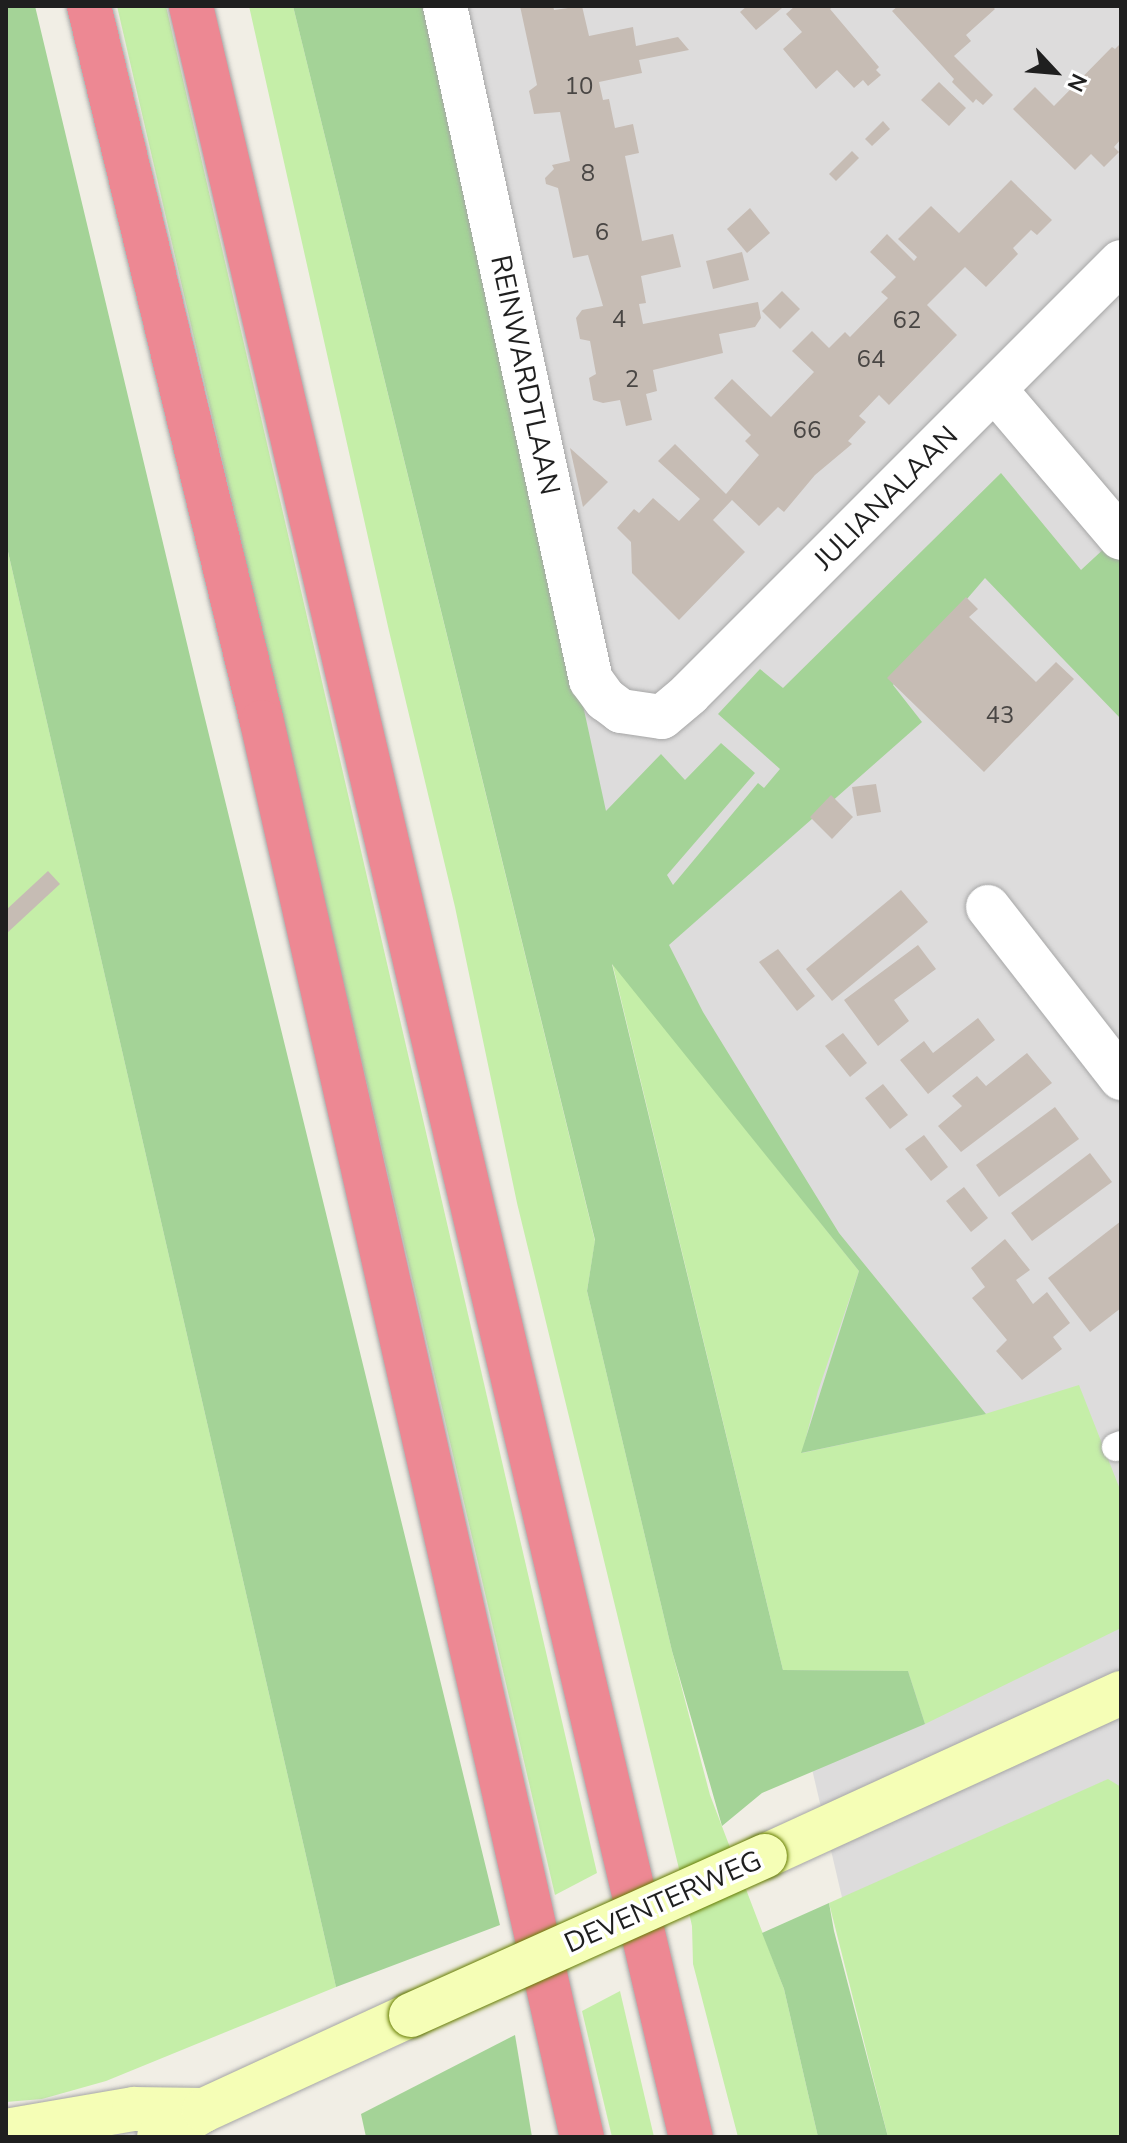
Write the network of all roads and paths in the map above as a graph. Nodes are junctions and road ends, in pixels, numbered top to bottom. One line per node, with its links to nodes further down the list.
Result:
1 (89, 6): 14 (highway)
2 (191, 6): 15 (highway)
3 (445, 6): 7 (street, REINWARDTLAAN)
4 (1121, 262): 5 (street, JULIANALAAN)
5 (995, 390): 6 (street); 7 (street, JULIANALAAN)
6 (1121, 538)
7 (642, 717)
8 (988, 907): 9 (street)
9 (1121, 1078)
10 (1121, 1693): 11 (main road, DEVENTERWEG, bridge)
11 (204, 2110): 12 (main road, DEVENTERWEG); 13 (main road, DEVENTERWEG)
12 (6, 2131)
13 (159, 2137)
14 (582, 2137)
15 (691, 2137)

